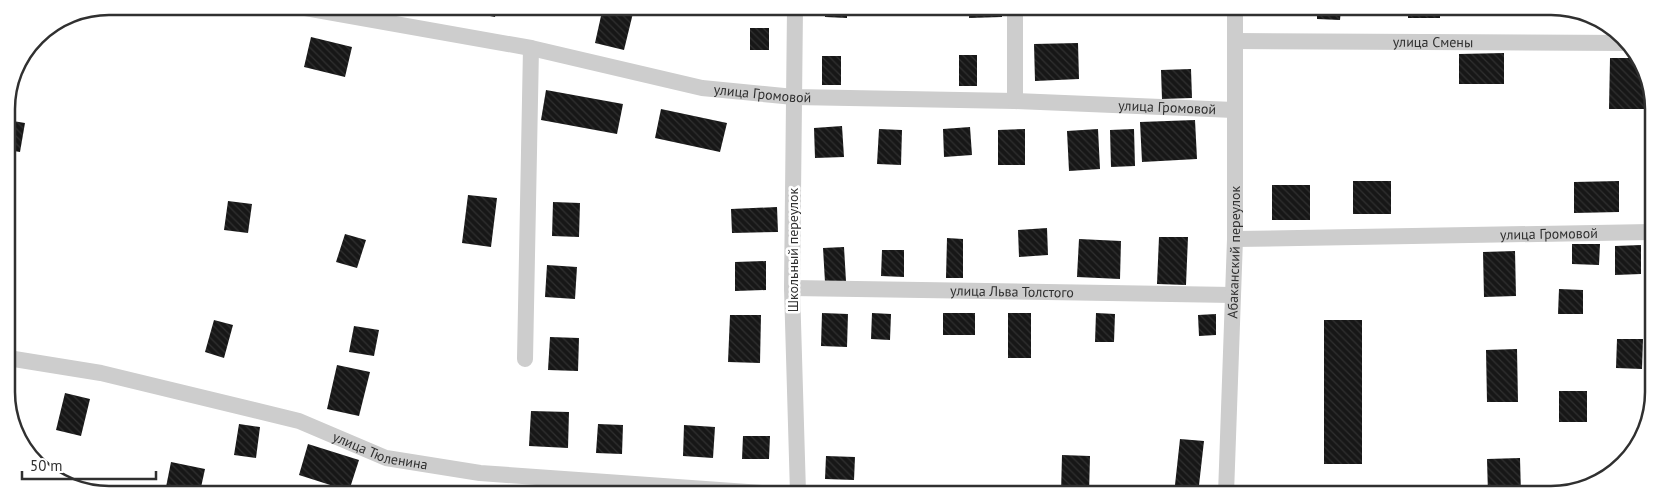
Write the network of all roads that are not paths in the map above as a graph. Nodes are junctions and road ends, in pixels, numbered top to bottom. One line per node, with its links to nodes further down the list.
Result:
1 (345, 15): 7 (street, улица Громовой)
2 (795, 15): 8 (street, Школьный переулок)
3 (1015, 15): 9 (street)
4 (1235, 15): 5 (street, Абаканский переулок)
5 (1235, 41): 6 (street, улица Смены); 10 (street, Абаканский переулок)
6 (1618, 43)
7 (531, 48): 8 (street, улица Громовой); 16 (street)
8 (794, 97): 9 (street, улица Громовой); 13 (street, Школьный переулок)
9 (1016, 101): 10 (street, улица Громовой)
10 (1234, 110): 12 (street, Абаканский переулок)
11 (1645, 232): 12 (street, улица Громовой)
12 (1235, 239): 14 (street, Абаканский переулок)
13 (792, 288): 14 (street, улица Льва Толстого); 18 (street, Школьный переулок)
14 (1233, 295): 19 (street, Абаканский переулок)
15 (15, 359): 17 (street, улица Тюленина)
16 (525, 359)
17 (663, 486)
18 (798, 486)
19 (1226, 486)

